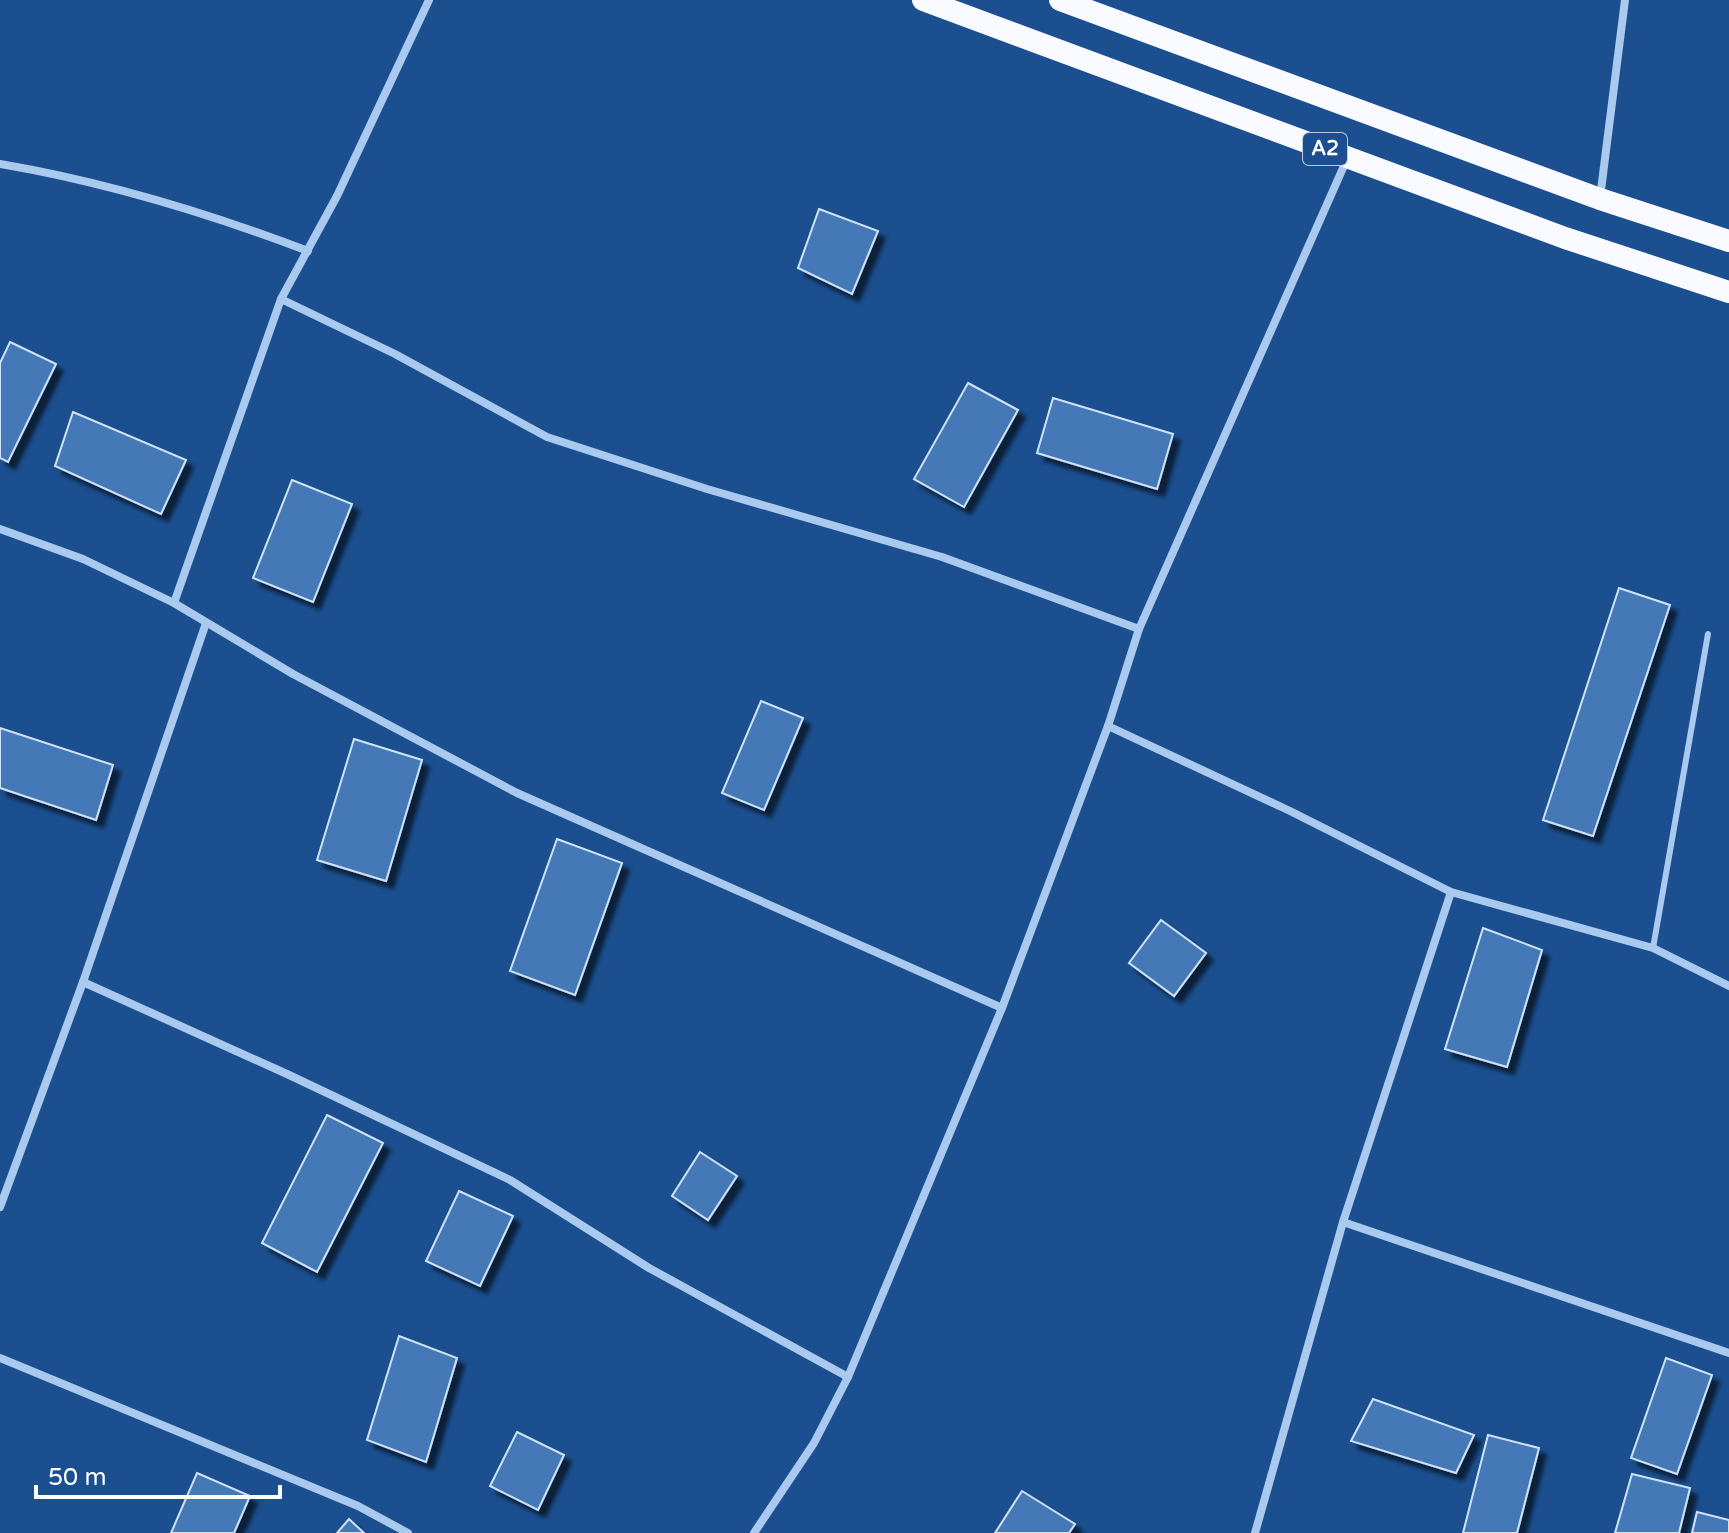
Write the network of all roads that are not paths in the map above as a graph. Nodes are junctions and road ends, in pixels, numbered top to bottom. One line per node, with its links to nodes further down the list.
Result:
1 (429, 0): 9 (street)
2 (923, 0): 5 (highway, A2)
3 (1060, 0): 7 (highway, A2)
4 (1625, 0): 7 (street)
5 (1347, 158): 10 (highway, A2); 15 (street)
6 (0, 164): 9 (street)
7 (1600, 199): 8 (highway, A2)
8 (1729, 241)
9 (308, 251): 11 (street)
10 (1729, 292)
11 (281, 299): 13 (street); 15 (street)
12 (0, 529): 13 (street)
13 (174, 603): 14 (street)
14 (206, 623): 20 (street); 22 (street)
15 (1139, 629): 17 (street)
16 (1708, 634): 19 (lane)
17 (1108, 726): 18 (street); 22 (street)
18 (1451, 892): 19 (street); 24 (street)
19 (1653, 948): 21 (street)
20 (83, 982): 23 (street); 27 (street)
21 (1729, 986)
22 (1002, 1008): 27 (street)
23 (0, 1207)
24 (1343, 1222): 25 (street); 30 (street)
25 (1729, 1353)
26 (0, 1358): 28 (street)
27 (848, 1377): 29 (street)
28 (408, 1533)
29 (754, 1533)
30 (1255, 1533)

